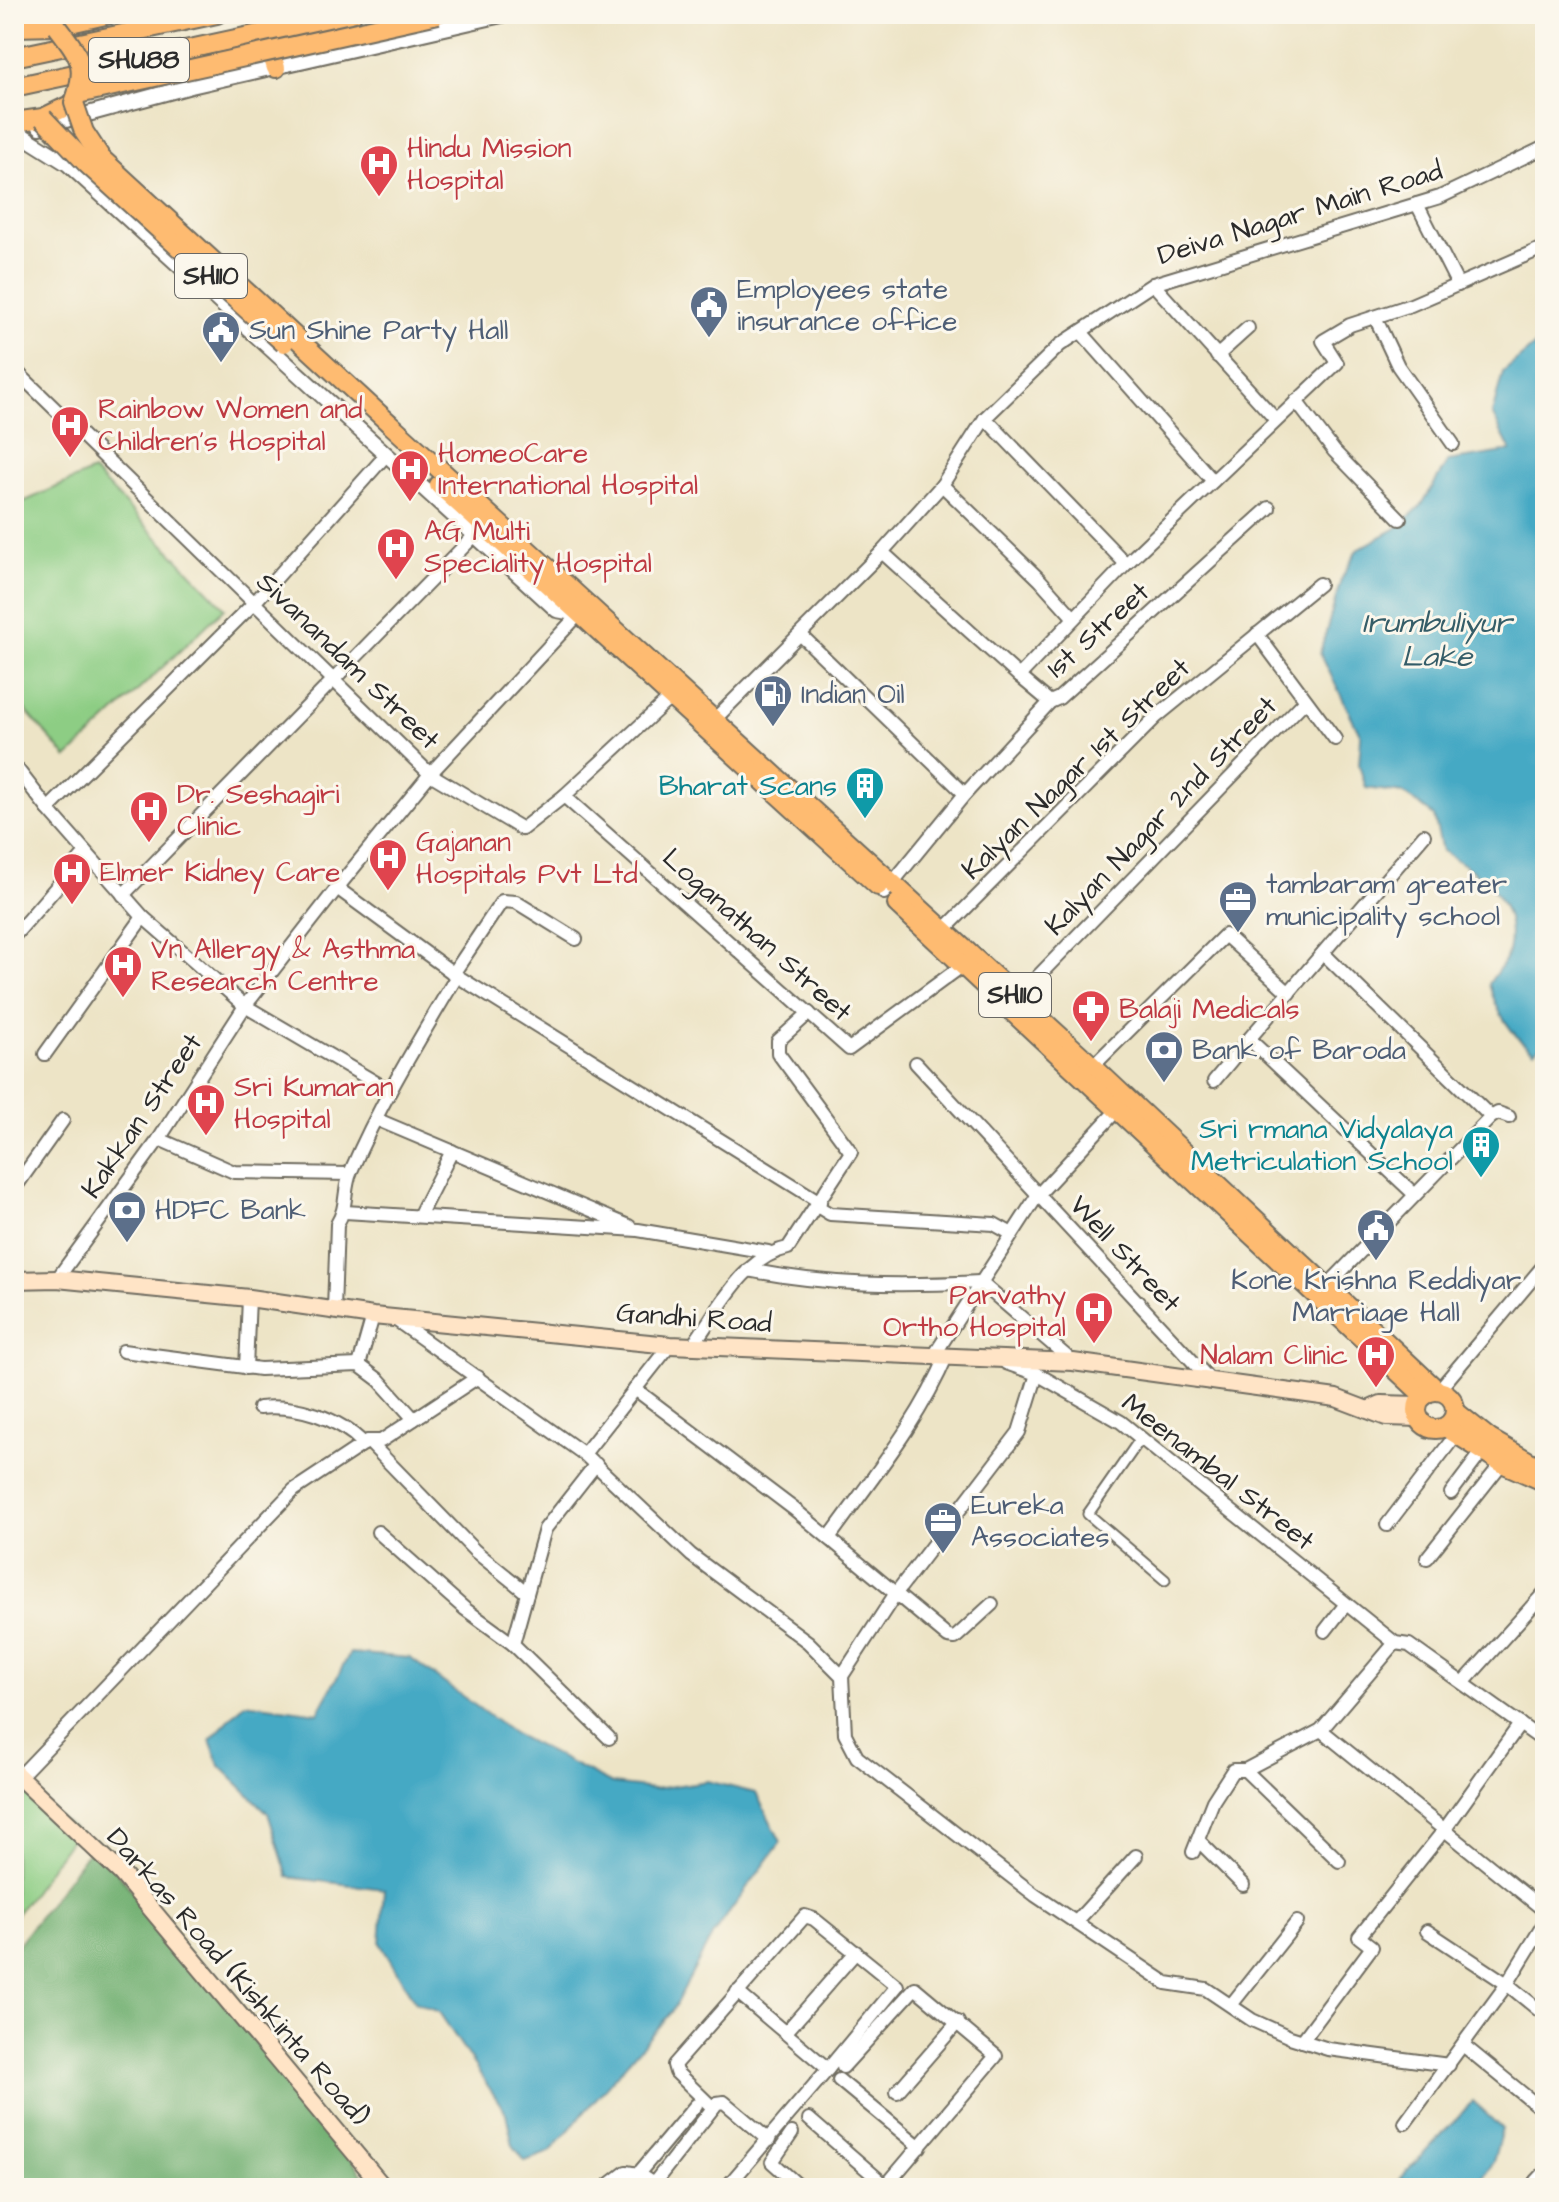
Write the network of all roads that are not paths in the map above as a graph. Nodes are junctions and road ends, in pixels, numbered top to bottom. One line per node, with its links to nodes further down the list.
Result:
1 (110, 14): 6 (main road)
2 (217, 14): 9 (main road, SHU88)
3 (438, 14): 12 (main road, bridge)
4 (506, 14): 10 (street)
5 (340, 15): 8 (main road, SHU88)
6 (57, 26): 7 (main road); 12 (main road, bridge)
7 (14, 27)
8 (264, 33): 10 (main road); 11 (main road, SHU88)
9 (14, 57)
10 (276, 68): 14 (street)
11 (14, 87)
12 (76, 99): 13 (main road); 39 (main road, SH110, bridge)
13 (43, 118): 14 (main road); 39 (main road, SH110, bridge)
14 (15, 129): 29 (street)
15 (1545, 147): 16 (street, Deiva Nagar Main Road)
16 (1417, 204): 18 (street, Deiva Nagar Main Road); 19 (street)
17 (1545, 247): 19 (street)
18 (1153, 284): 22 (street, Deiva Nagar Main Road); 23 (street)
19 (1458, 285): 20 (street)
20 (1375, 317): 25 (street); 28 (street)
21 (1248, 328): 23 (street)
22 (1081, 332): 26 (street, Deiva Nagar Main Road); 30 (street)
23 (1217, 356): 27 (street)
24 (14, 369): 38 (street, Sivanandam Street)
25 (1296, 401): 27 (street); 33 (street)
26 (985, 418): 31 (street, Deiva Nagar Main Road); 36 (street)
27 (1276, 420): 30 (street)
28 (1453, 444)
29 (387, 454): 34 (street); 38 (street)
30 (1213, 481): 36 (street)
31 (942, 485): 35 (street, Deiva Nagar Main Road); 40 (street)
32 (1269, 508): 47 (street, 1st Street)
33 (1400, 519)
34 (477, 533): 39 (street); 44 (street)
35 (882, 552): 42 (street, Deiva Nagar Main Road); 43 (street)
36 (1126, 564): 40 (street)
37 (1319, 584): 41 (street, Kalyan Nagar 1st Street)
38 (254, 603): 44 (street, Sivanandam Street); 54 (street)
39 (577, 603): 45 (main road, SH110); 48 (main road, SH110); 51 (street, Kakkan Street)
40 (1074, 618): 43 (street)
41 (1257, 634): 46 (street); 61 (street, Kalyan Nagar 1st Street)
42 (801, 635): 48 (street, Deiva Nagar Main Road); 52 (street)
43 (1019, 676): 47 (street)
44 (333, 679): 51 (street, Sivanandam Street); 59 (street)
45 (671, 697): 53 (street, Sivanandam Street); 58 (main road, SH110)
46 (1305, 701): 49 (street); 68 (street, Kalyan Nagar 2nd Street)
47 (1050, 702): 52 (street, 1st Street)
48 (715, 719): 58 (main road, SH110)
49 (1335, 739)
50 (14, 765): 54 (street)
51 (430, 774): 53 (street, Sivanandam Street); 57 (street, Kakkan Street)
52 (965, 794): 58 (street, 1st Street)
53 (564, 796): 70 (street, Loganathan Street)
54 (48, 809): 56 (street)
55 (1424, 835): 64 (street)
56 (86, 853): 59 (street); 62 (street)
57 (337, 888): 66 (street); 69 (street, Kakkan Street)
58 (888, 888): 61 (main road, SH110); 65 (main road, SH110)
59 (123, 895): 60 (street)
60 (143, 917): 69 (street); 72 (street)
61 (944, 930): 68 (main road, SH110)
62 (14, 936)
63 (576, 939): 66 (street)
64 (1323, 953): 67 (street); 78 (street)
65 (962, 966): 70 (street, Loganathan Street); 77 (main road, SH110)
66 (455, 975): 76 (street); 88 (street)
67 (1289, 993): 71 (street); 74 (street)
68 (1017, 998): 74 (main road, SH110)
69 (245, 1006): 76 (street); 82 (street, Kakkan Street)
70 (809, 1013): 88 (street)
71 (1249, 1039): 75 (street); 86 (street)
72 (45, 1054)
73 (916, 1063): 87 (street, Well Street)
74 (1093, 1066): 99 (main road, SH110)
75 (1214, 1081)
76 (390, 1091): 81 (street)
77 (1118, 1109): 87 (street); 116 (main road, SH110)
78 (1491, 1117): 79 (street); 86 (street)
79 (1509, 1117)
80 (63, 1120): 85 (street)
81 (378, 1120): 83 (street); 84 (street)
82 (159, 1139): 84 (street); 96 (street, Kakkan Street)
83 (452, 1151): 90 (street); 91 (street)
84 (349, 1174): 89 (street)
85 (14, 1189)
86 (1413, 1193): 99 (street)
87 (1037, 1196): 92 (street); 114 (street, Well Street)
88 (819, 1204): 92 (street); 93 (street)
89 (345, 1212): 90 (street); 101 (street)
90 (419, 1216): 91 (street)
91 (638, 1230): 93 (street)
92 (1012, 1234): 98 (street)
93 (768, 1252): 95 (street)
94 (1545, 1264): 116 (street)
95 (748, 1270): 98 (street); 105 (street)
96 (57, 1279): 97 (main road, Gandhi Road); 100 (main road, Gandhi Road)
97 (14, 1280)
98 (980, 1282): 107 (street); 109 (street)
99 (1326, 1287): 116 (main road, SH110)
100 (249, 1298): 101 (main road, Gandhi Road); 111 (street)
101 (334, 1310): 102 (main road, Gandhi Road)
102 (373, 1316): 103 (main road, Gandhi Road); 110 (street)
103 (392, 1317): 104 (main road, Gandhi Road); 113 (street)
104 (670, 1345): 105 (main road, Gandhi Road); 115 (street)
105 (692, 1346): 107 (main road, Gandhi Road)
106 (123, 1351): 111 (street)
107 (941, 1355): 108 (main road, Gandhi Road); 131 (street)
108 (999, 1360): 109 (main road, Gandhi Road); 112 (street, Meenambal Street)
109 (1073, 1362): 114 (main road, Gandhi Road)
110 (359, 1365): 111 (street); 118 (street)
111 (246, 1368)
112 (1037, 1374): 120 (street, Meenambal Street); 136 (street)
113 (478, 1377): 118 (street); 123 (street)
114 (1210, 1380): 116 (main road, Gandhi Road)
115 (635, 1389): 123 (street); 131 (street)
116 (1425, 1402): 119 (main road); 119 (main road)
117 (259, 1408): 121 (street)
118 (414, 1419): 121 (street)
119 (1452, 1425): 122 (main road); 126 (main road); 129 (street)
120 (1141, 1438): 133 (street); 138 (street, Meenambal Street)
121 (366, 1442): 135 (street); 149 (street)
122 (1482, 1452): 124 (main road); 128 (street)
123 (584, 1454): 125 (street)
124 (1502, 1463): 127 (main road); 132 (street)
125 (596, 1464): 135 (street); 142 (street)
126 (1545, 1471)
127 (1545, 1482)
128 (1451, 1493)
129 (1387, 1525)
130 (378, 1532): 141 (street)
131 (829, 1538): 136 (street)
132 (1427, 1558)
133 (1165, 1580)
134 (1545, 1592): 143 (street)
135 (527, 1593): 141 (street)
136 (896, 1593): 137 (street); 142 (street)
137 (992, 1604)
138 (1346, 1604): 139 (street); 140 (street, Meenambal Street)
139 (1325, 1631)
140 (1395, 1643): 143 (street, Meenambal Street); 145 (street)
141 (513, 1644): 146 (street)
142 (842, 1676): 155 (street)
143 (1464, 1682): 144 (street, Meenambal Street)
144 (1520, 1724): 147 (street, Meenambal Street); 150 (street)
145 (1321, 1730): 148 (street); 150 (street)
146 (609, 1738)
147 (1545, 1742)
148 (1245, 1770): 152 (street); 153 (street)
149 (17, 1774): 183 (main road, Darkas Road (Kishkinta Road))
150 (1445, 1829): 154 (street); 166 (street)
151 (1136, 1856): 155 (street)
152 (1339, 1861)
153 (1243, 1885)
154 (1545, 1911)
155 (1076, 1922): 162 (street)
156 (1297, 1922): 162 (street)
157 (1545, 1922): 160 (street)
158 (1427, 1931): 160 (street)
159 (856, 1952): 161 (street); 165 (street); 169 (street)
160 (1507, 1984): 163 (street); 167 (street)
161 (737, 1992): 165 (street); 172 (street)
162 (1231, 2005): 166 (street)
163 (1545, 2015)
164 (958, 2022): 170 (street); 178 (street); 178 (street)
165 (786, 2032): 169 (street)
166 (1302, 2041): 168 (street)
167 (1463, 2045): 168 (street); 173 (street)
168 (1449, 2065): 175 (street)
169 (828, 2069): 177 (street)
170 (897, 2092)
171 (696, 2105): 180 (street)
172 (713, 2108): 177 (street); 181 (street)
173 (1545, 2112)
174 (809, 2119): 182 (street)
175 (1405, 2123)
176 (792, 2133): 186 (street)
177 (769, 2140): 185 (street)
178 (920, 2147): 182 (street)
179 (1545, 2172): 187 (street)
180 (638, 2174): 181 (street); 184 (street)
181 (657, 2186)
182 (885, 2187)
183 (384, 2188)
184 (605, 2188)
185 (726, 2188)
186 (801, 2188)
187 (1530, 2188)

